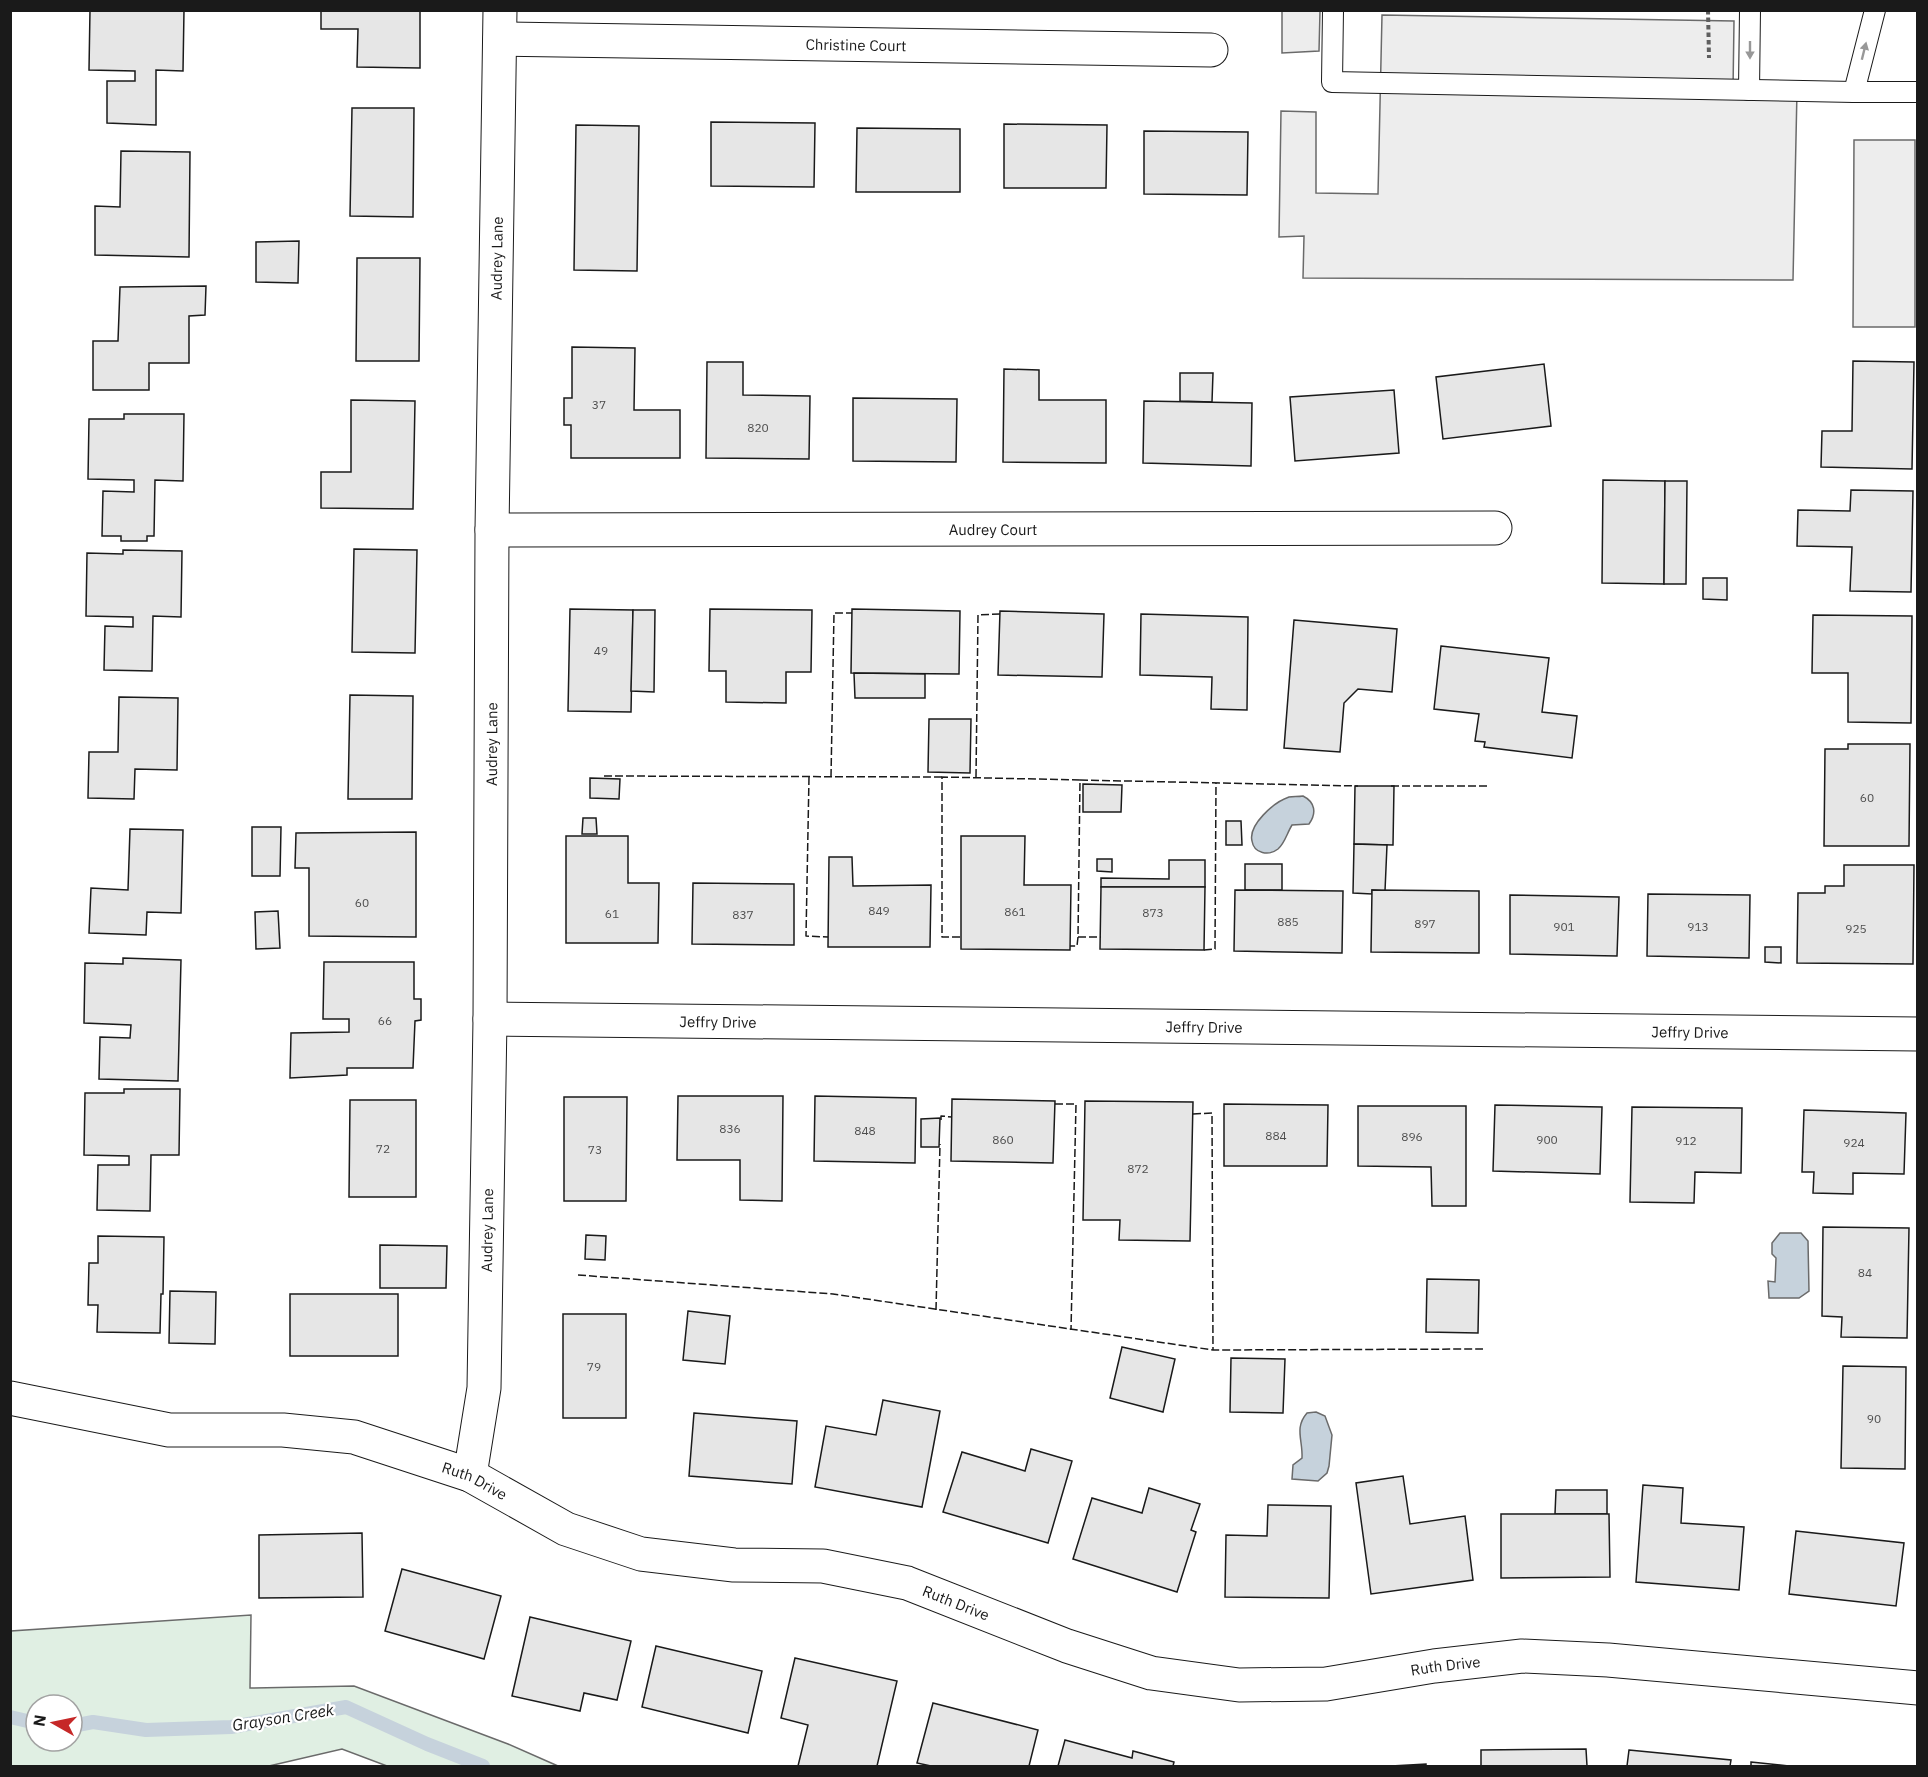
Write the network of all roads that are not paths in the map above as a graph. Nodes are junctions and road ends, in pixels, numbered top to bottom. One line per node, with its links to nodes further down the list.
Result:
1 (1333, 10): 6 (lane)
2 (1750, 10): 6 (lane, one-way to 6)
3 (1875, 10): 7 (lane, one-way to 3)
4 (500, 25): 5 (street, Christine Court); 10 (street, Audrey Lane)
5 (1211, 50)
6 (1749, 90): 7 (lane)
7 (1854, 92): 8 (lane)
8 (1917, 92)
9 (1495, 528): 10 (street, Audrey Court)
10 (492, 530): 11 (street, Audrey Lane)
11 (490, 1019): 12 (street, Jeffry Drive); 14 (street, Audrey Lane)
12 (1917, 1034)
13 (10, 1398): 14 (street, Ruth Drive)
14 (470, 1475): 15 (street, Ruth Drive)
15 (1917, 1688)

